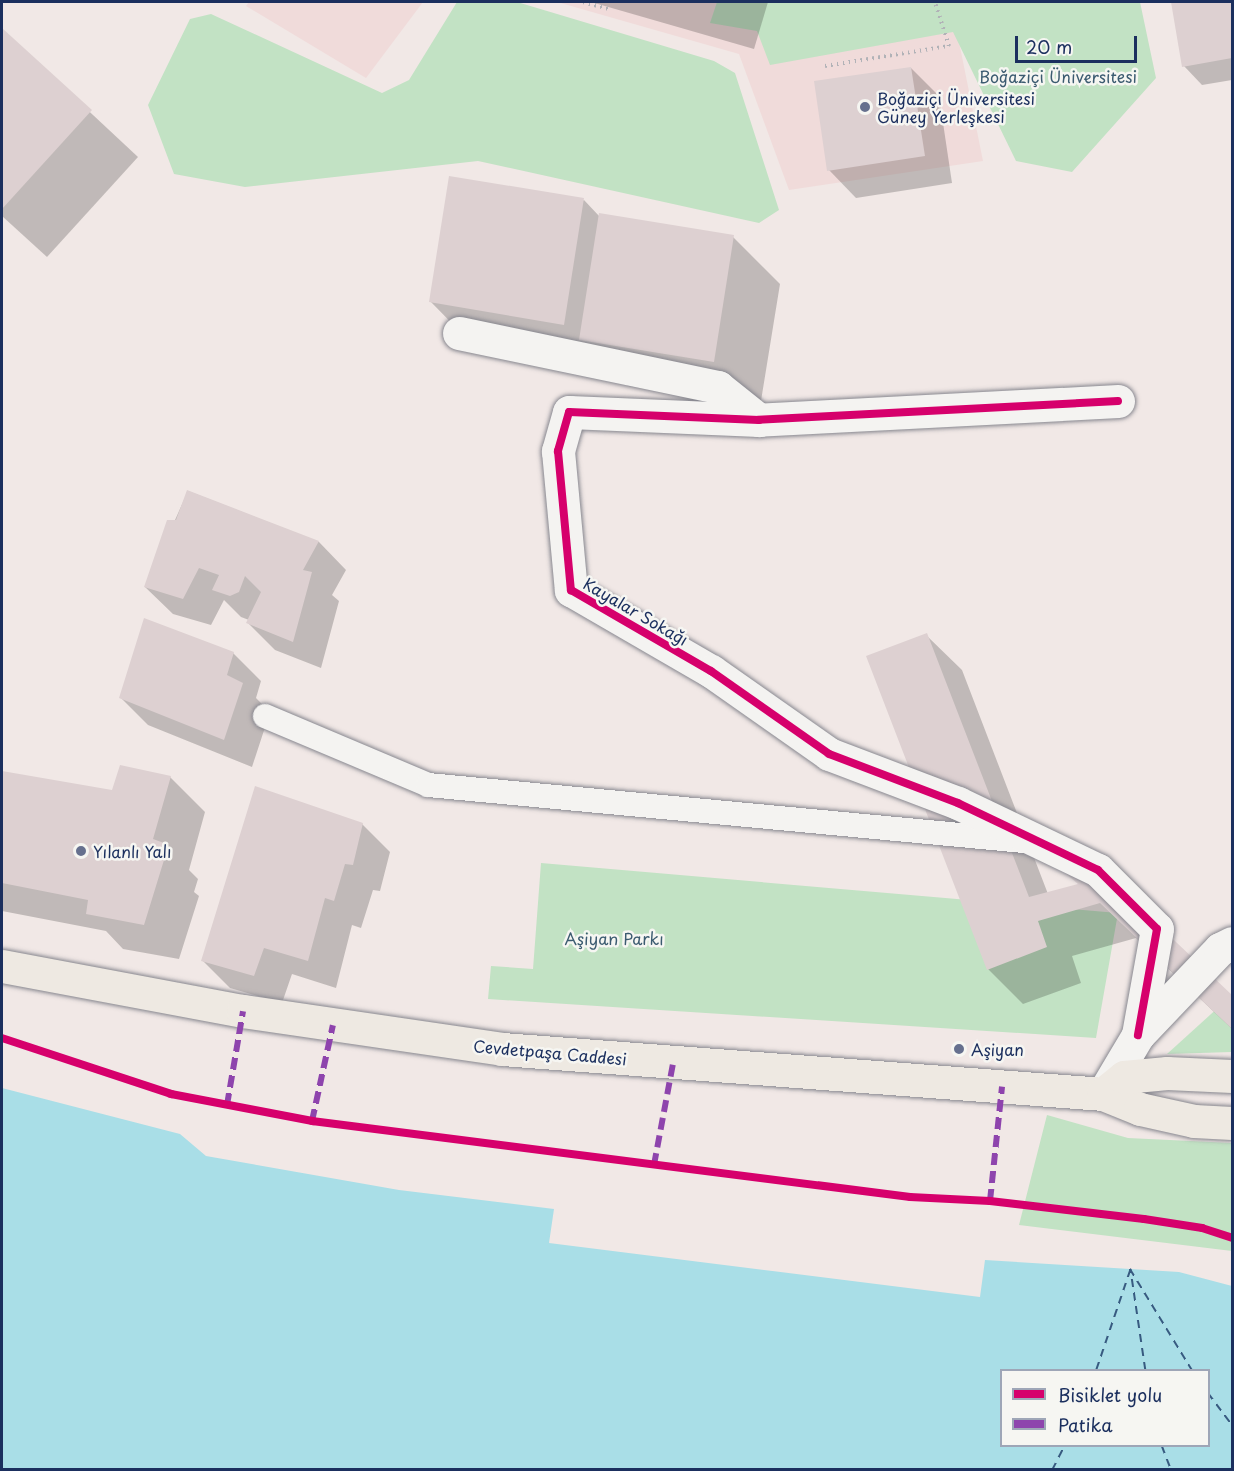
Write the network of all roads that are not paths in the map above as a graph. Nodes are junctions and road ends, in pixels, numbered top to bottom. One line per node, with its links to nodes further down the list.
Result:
1 (459, 333): 3 (street)
2 (1118, 401): 3 (street, Kayalar Sokağı)
3 (759, 420): 5 (street, Kayalar Sokağı)
4 (265, 716): 5 (lane)
5 (1041, 842): 8 (street, Kayalar Sokağı)
6 (1233, 943): 8 (street)
7 (2, 966): 10 (main road, Cevdetpaşa Caddesi)
8 (1138, 1035): 10 (street)
9 (1233, 1076): 10 (main road)
10 (1103, 1094): 11 (main road, Cevdetpaşa Caddesi)
11 (1233, 1124)

